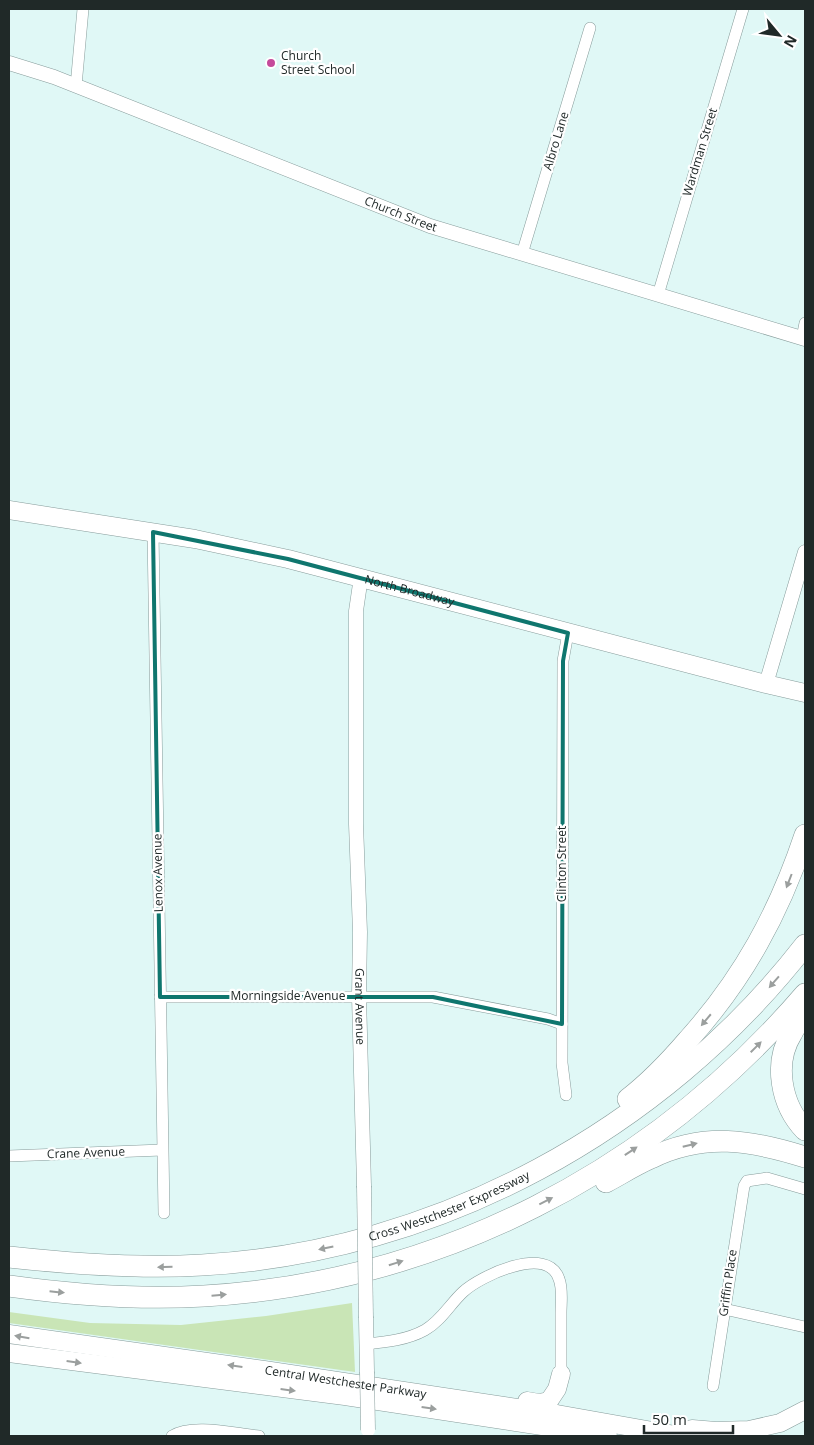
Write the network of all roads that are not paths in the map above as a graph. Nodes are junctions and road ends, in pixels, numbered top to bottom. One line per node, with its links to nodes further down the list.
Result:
1 (83, 9): 5 (street)
2 (742, 9): 7 (street, Wardman Street)
3 (590, 28): 6 (street, Albro Lane)
4 (9, 63): 5 (street, Church Street)
5 (76, 86): 6 (street, Church Street)
6 (522, 254): 7 (street, Church Street)
7 (658, 295): 9 (street, Church Street)
8 (805, 322): 9 (street)
9 (804, 338)
10 (9, 510): 11 (main road, North Broadway)
11 (153, 532): 13 (main road, North Broadway); 21 (street, Lenox Avenue)
12 (805, 552): 15 (street)
13 (361, 578): 14 (main road, North Broadway); 20 (street, Grant Avenue)
14 (568, 633): 15 (main road, North Broadway); 23 (street, Clinton Street)
15 (766, 684): 16 (main road, North Broadway)
16 (805, 693)
17 (805, 835): 29 (highway, one-way to 29)
18 (805, 945): 29 (highway, Cross Westchester Expressway, one-way to 29)
19 (805, 994): 30 (highway, one-way to 19)
20 (359, 996): 21 (street, Morningside Avenue); 23 (street, Morningside Avenue); 38 (street, Grant Avenue, bridge)
21 (160, 997): 26 (street, Lenox Avenue)
22 (805, 1014): 25 (highway)
23 (562, 1024): 24 (street, Clinton Street)
24 (566, 1095)
25 (805, 1130)
26 (162, 1150): 27 (street, Crane Avenue); 32 (street, Lenox Avenue)
27 (9, 1156)
28 (805, 1157): 30 (highway, one-way to 28)
29 (506, 1186): 33 (highway, Cross Westchester Expressway, one-way to 33)
30 (575, 1187): 34 (highway, one-way to 30)
31 (805, 1189): 35 (street, Griffin Place)
32 (164, 1214)
33 (9, 1257)
34 (9, 1286)
35 (724, 1309): 36 (street); 41 (street, Griffin Place)
36 (805, 1327)
37 (9, 1334): 42 (main road, Central Westchester Parkway, one-way to 37)
38 (366, 1344): 40 (street); 45 (street, Grant Avenue, bridge)
39 (9, 1353): 42 (main road, Central Westchester Parkway, one-way to 42)
40 (561, 1374): 42 (main road); 44 (main road)
41 (713, 1386)
42 (453, 1405): 44 (main road, Central Westchester Parkway); 48 (main road)
43 (805, 1410): 49 (main road)
44 (612, 1430): 49 (main road, Central Westchester Parkway)
45 (367, 1433)
46 (172, 1436): 47 (street)
47 (259, 1436)
48 (555, 1436)
49 (678, 1436)

